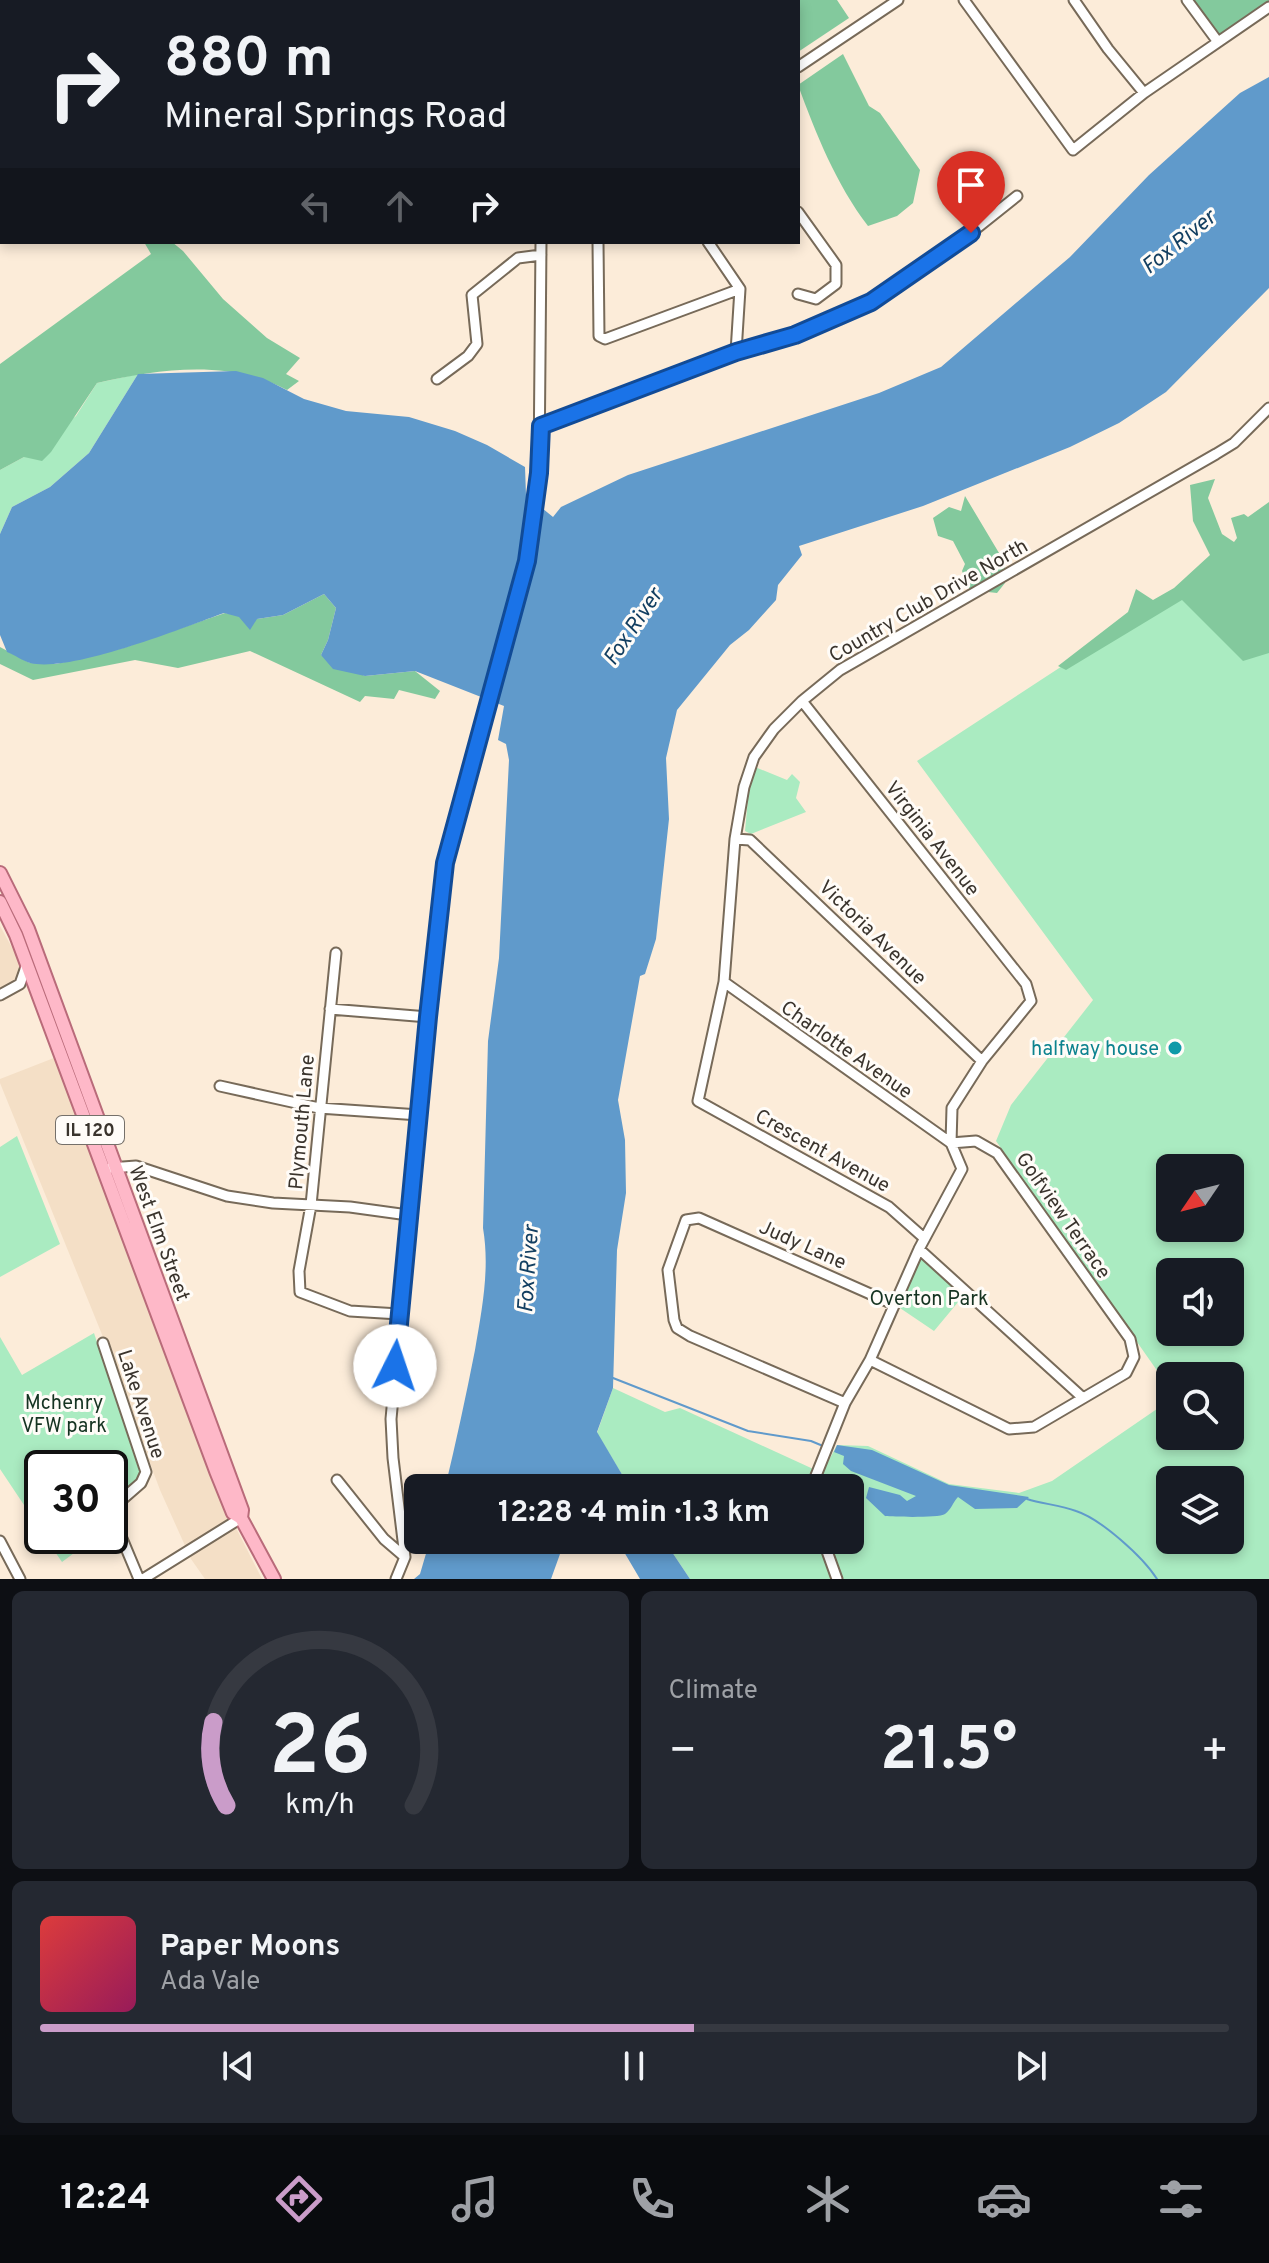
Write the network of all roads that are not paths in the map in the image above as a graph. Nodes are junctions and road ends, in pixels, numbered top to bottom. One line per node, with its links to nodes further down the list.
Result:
1 (898, 0): 7 (street)
2 (964, 0): 8 (street)
3 (1074, 0): 8 (street)
4 (1187, 0): 6 (street)
5 (1269, 7): 6 (street)
6 (1218, 42): 8 (street)
7 (800, 66)
8 (1144, 93)
9 (1017, 196): 17 (street)
10 (800, 215): 16 (street)
11 (541, 244): 14 (street)
12 (598, 244): 15 (street)
13 (709, 244): 15 (street)
14 (541, 255): 18 (street); 20 (street)
15 (740, 289): 17 (street)
16 (798, 294)
17 (736, 352): 20 (street)
18 (437, 379)
19 (1269, 408): 21 (street, Country Club Drive North)
20 (541, 426): 32 (street)
21 (802, 701): 22 (street, Country Club Drive North); 33 (street, Virginia Avenue)
22 (735, 839): 27 (street, Country Club Drive North); 33 (street, Victoria Avenue)
23 (0, 873): 39 (main road, West Elm Street / IL 120)
24 (0, 902): 26 (main road, West Elm Street / IL 120)
25 (336, 953): 31 (street, Plymouth Lane)
26 (27, 964): 28 (street); 29 (main road, West Elm Street / IL 120)
27 (724, 982): 35 (street, Country Club Drive North); 38 (street, Charlotte Avenue)
28 (16, 987): 29 (street); 30 (street)
29 (38, 993): 39 (main road, West Elm Street / IL 120)
30 (0, 995)
31 (330, 1009): 32 (street); 36 (street, Plymouth Lane)
32 (428, 1017): 37 (street)
33 (982, 1061): 38 (street)
34 (220, 1086): 36 (street)
35 (698, 1101): 42 (street, Crescent Avenue)
36 (319, 1108): 37 (street); 40 (street, Plymouth Lane)
37 (419, 1115): 41 (street)
38 (951, 1143): 42 (street); 48 (street, Golfview Terrace)
39 (110, 1168): 40 (street); 53 (main road, West Elm Street / IL 120)
40 (311, 1205): 41 (street); 45 (street, Plymouth Lane)
41 (408, 1215): 45 (street)
42 (924, 1238): 43 (street)
43 (919, 1249): 44 (street); 48 (street)
44 (893, 1304): 47 (street); 49 (street, Judy Lane)
45 (399, 1314): 57 (street)
46 (103, 1343): 52 (street, Lake Avenue)
47 (870, 1360): 48 (street); 49 (street)
48 (1083, 1398)
49 (845, 1403): 50 (street)
50 (817, 1474)
51 (337, 1480): 57 (street)
52 (128, 1494)
53 (241, 1518): 59 (street); 60 (main road, West Elm Street / IL 120)
54 (0, 1541): 58 (street)
55 (128, 1550): 59 (street, Lake Avenue)
56 (828, 1554): 62 (street)
57 (405, 1557): 61 (street)
58 (20, 1579)
59 (141, 1579)
60 (274, 1579)
61 (396, 1579)
62 (837, 1579)

